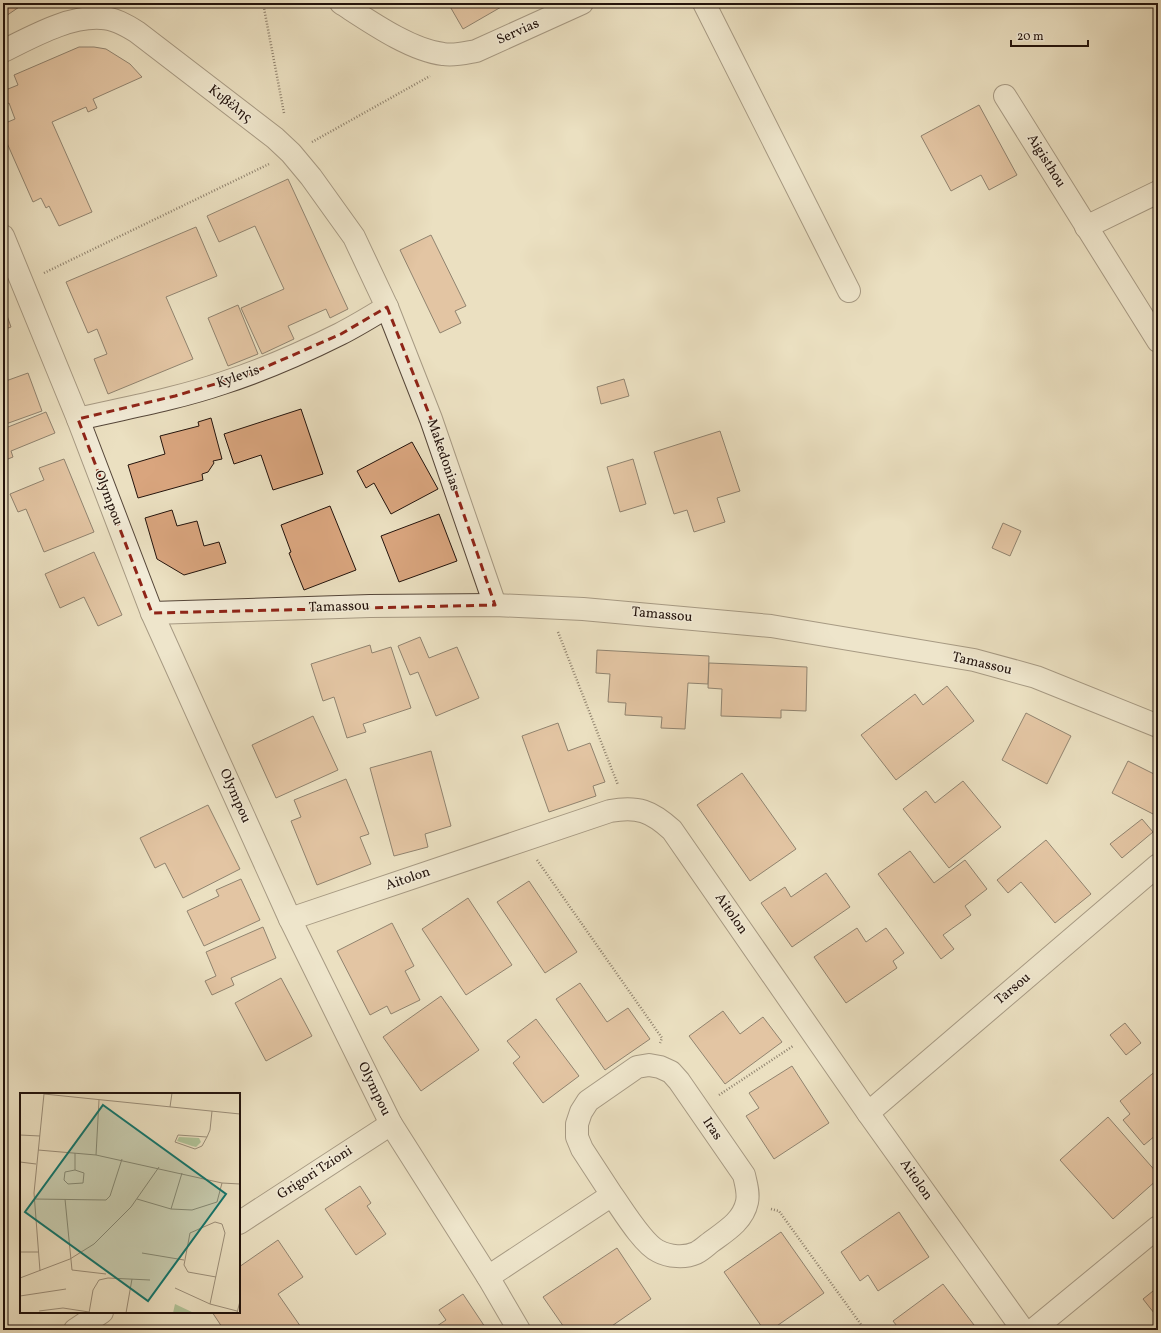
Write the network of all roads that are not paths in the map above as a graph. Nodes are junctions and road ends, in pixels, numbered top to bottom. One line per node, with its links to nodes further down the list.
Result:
1 (341, 3): 2 (street, Servias)
2 (582, 3)
3 (704, 3): 9 (street)
4 (3, 51): 10 (street, Κυβέλης)
5 (1004, 96): 7 (street, Aigisthou)
6 (1158, 192): 7 (street)
7 (1086, 227): 11 (street, Aigisthou)
8 (3, 236): 12 (street, Olympou)
9 (849, 291)
10 (388, 307): 12 (street, Kylevis); 13 (street, Makedonias)
11 (1158, 341)
12 (78, 419): 14 (street, Olympou)
13 (494, 605): 14 (street, Tamassou); 15 (street, Tamassou)
14 (152, 613): 17 (street, Olympou)
15 (1158, 726)
16 (1158, 865): 18 (street, Tarsou)
17 (290, 919): 18 (street, Aitolon); 19 (street, Olympou)
18 (868, 1113): 27 (street, Aitolon)
19 (391, 1124): 21 (street, Grigori Tzioni); 23 (street, Olympou)
20 (612, 1195): 20 (street, Iras); 23 (street)
21 (240, 1222)
22 (1158, 1227): 28 (street)
23 (488, 1277): 26 (street, Olympou)
24 (100, 1313): 25 (street)
25 (75, 1330)
26 (519, 1330)
27 (1023, 1330)
28 (1032, 1330)

